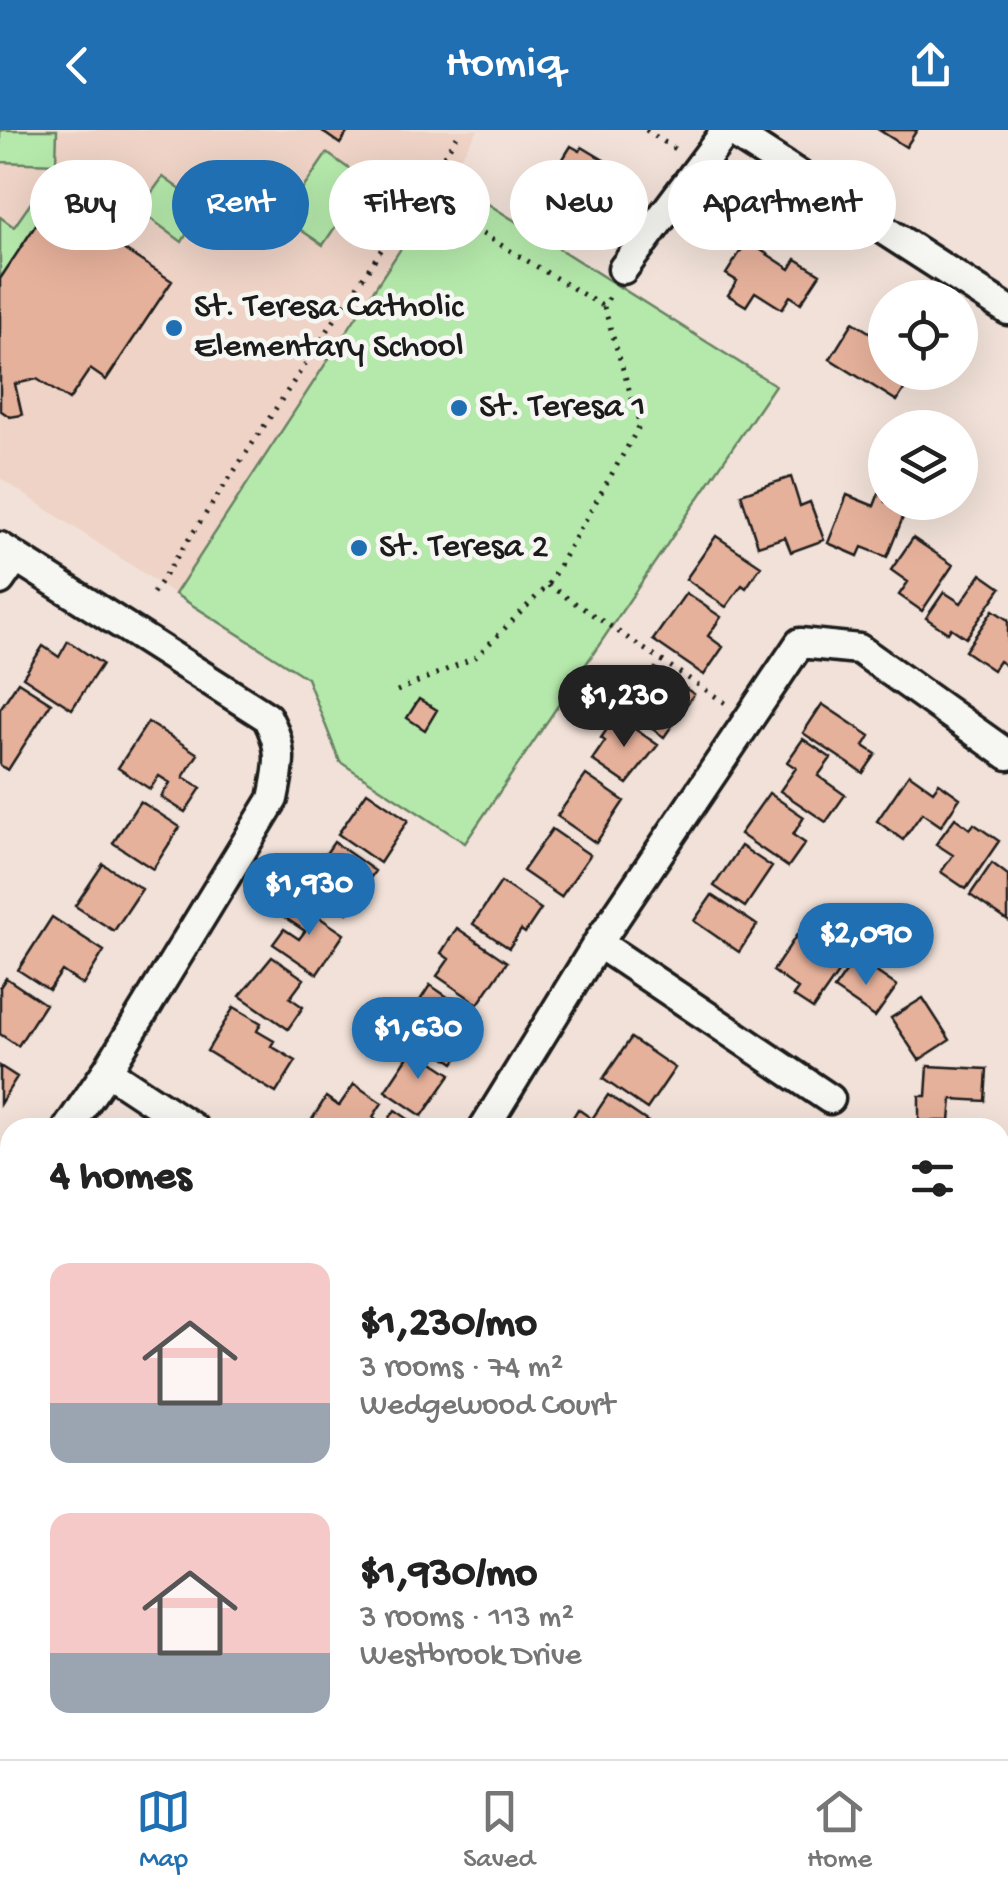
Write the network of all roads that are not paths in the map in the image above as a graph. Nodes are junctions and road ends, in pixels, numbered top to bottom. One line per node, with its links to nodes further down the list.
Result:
1 (728, 130): 2 (street); 3 (street)
2 (624, 269)
3 (1008, 310)
4 (5, 561): 7 (street)
5 (1008, 755): 6 (street)
6 (598, 942): 8 (street); 11 (street)
7 (107, 1071): 9 (street); 10 (street)
8 (830, 1099)
9 (75, 1118)
10 (178, 1118)
11 (490, 1118)

